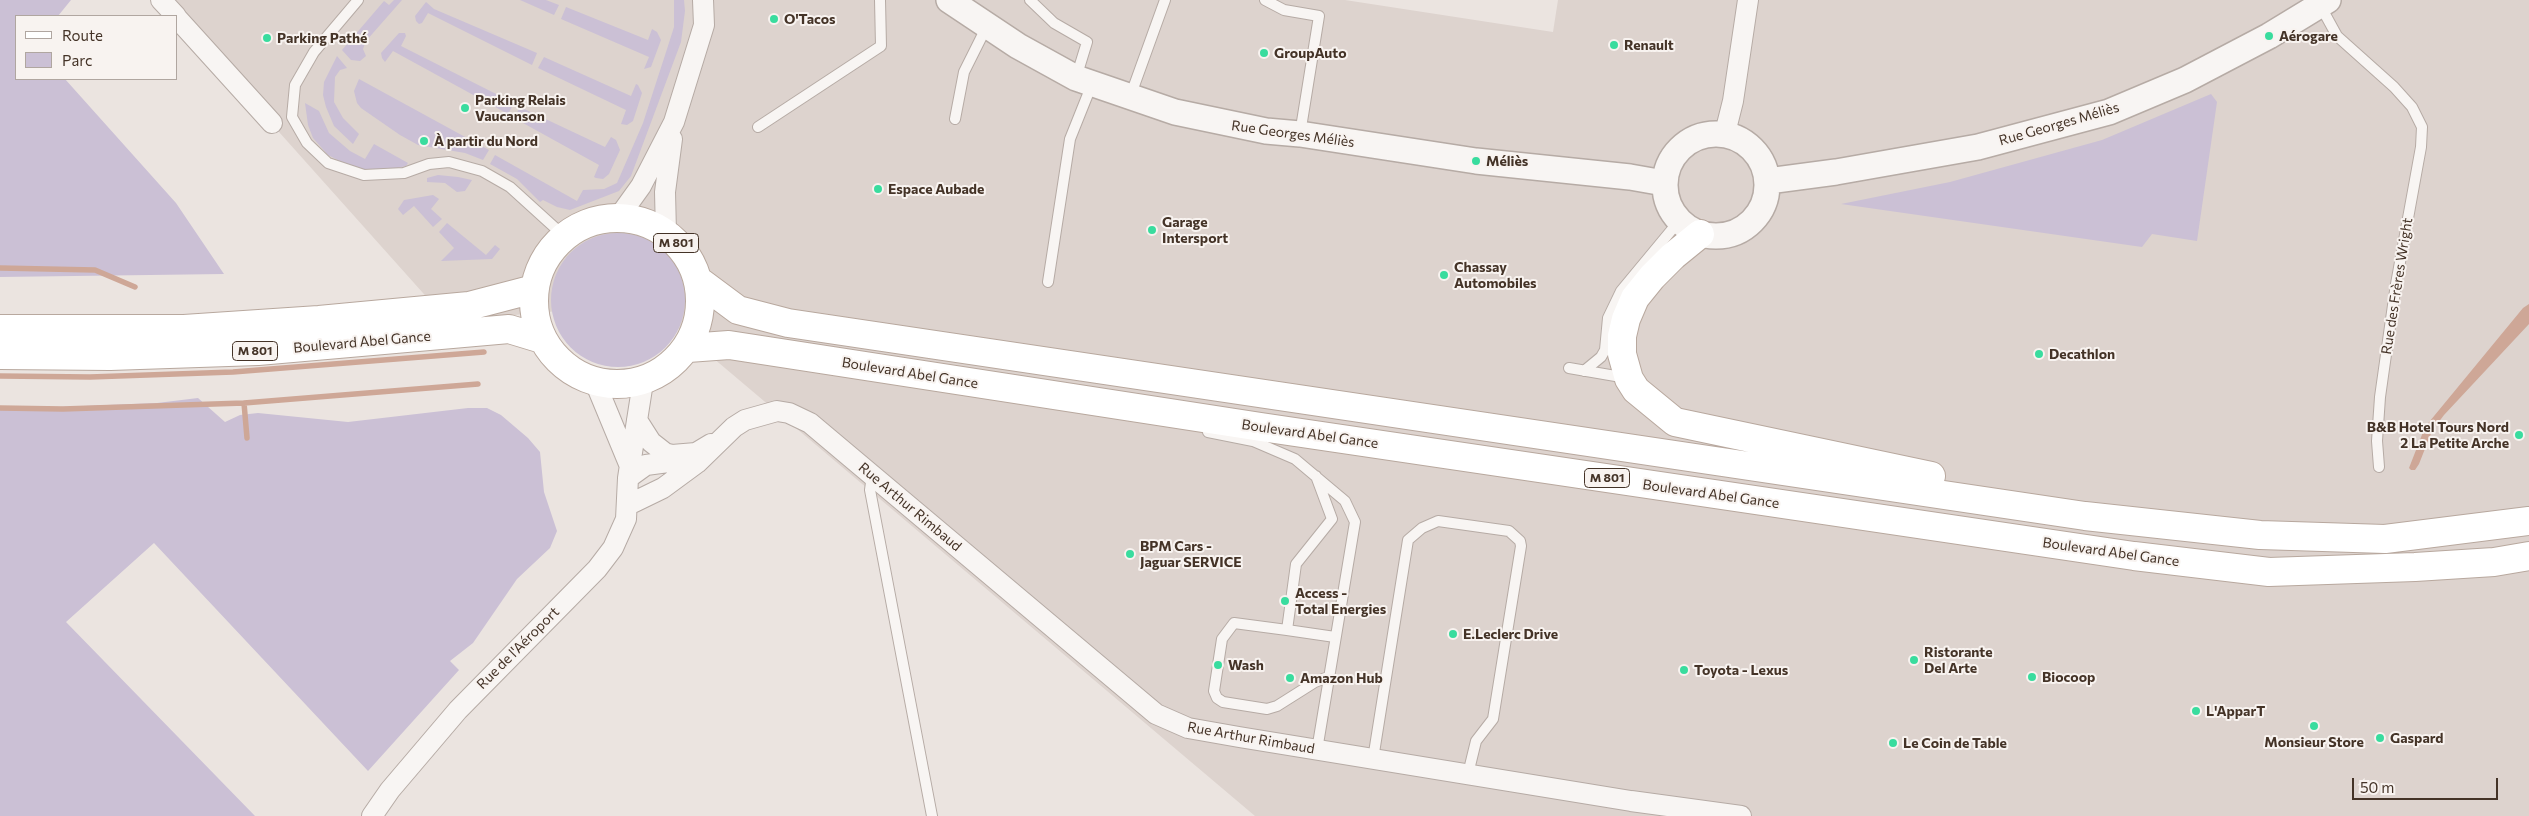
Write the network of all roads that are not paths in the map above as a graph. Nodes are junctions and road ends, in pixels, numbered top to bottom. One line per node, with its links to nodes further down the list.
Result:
1 (161, 0): 11 (street)
2 (358, 0): 27 (lane)
3 (703, 0): 17 (street)
4 (880, 0): 19 (lane)
5 (948, 0): 13 (street, Rue Georges Méliès)
6 (1030, 0): 14 (lane)
7 (1166, 0): 15 (lane)
8 (1265, 0): 21 (lane)
9 (1748, 0): 20 (street)
10 (2324, 2): 22 (street, Rue Georges Méliès); 46 (lane, Rue des Frères Wright)
11 (174, 15)
12 (178, 19): 18 (street)
13 (987, 26): 14 (street, Rue Georges Méliès); 16 (lane)
14 (1085, 80): 15 (street, Rue Georges Méliès); 29 (lane)
15 (1130, 98): 21 (street, Rue Georges Méliès)
16 (955, 119)
17 (674, 122): 24 (street); 26 (street)
18 (272, 123)
19 (758, 127)
20 (1725, 133): 22 (street); 23 (street)
21 (1300, 134): 23 (street, Rue Georges Méliès)
22 (1768, 181): 25 (street)
23 (1664, 184): 25 (street)
24 (618, 218): 26 (main road, M 801); 27 (main road, M 801)
25 (1690, 228): 36 (lane); 37 (main road)
26 (666, 233): 28 (main road, M 801)
27 (564, 236): 30 (main road, M 801)
28 (699, 281): 33 (main road, M 801); 51 (main road, M 801)
29 (1048, 282)
30 (534, 289): 31 (main road, Boulevard Abel Gance / M 801); 32 (main road, M 801)
31 (0, 330)
32 (542, 339): 34 (main road, Boulevard Abel Gance / M 801); 38 (main road, M 801)
33 (688, 348): 39 (main road, M 801); 40 (main road, Boulevard Abel Gance / M 801)
34 (0, 355)
35 (1569, 368): 36 (lane)
36 (1584, 371): 37 (lane)
37 (1629, 379): 51 (main road)
38 (595, 382): 39 (main road, M 801); 47 (street, Rue de l'Aéroport)
39 (643, 382): 41 (street, Rue de l'Aéroport)
40 (1121, 405): 42 (lane); 53 (main road, Boulevard Abel Gance / M 801)
41 (637, 420): 45 (street, Rue Arthur Rimbaud); 47 (street, Rue de l'Aéroport)
42 (1182, 426)
43 (1199, 431): 49 (lane)
44 (724, 436): 45 (street, Rue Arthur Rimbaud); 48 (street, Rue Arthur Rimbaud); 50 (street, Rue Arthur Rimbaud)
45 (696, 453): 47 (street, Rue Arthur Rimbaud)
46 (2379, 467)
47 (629, 472): 50 (street, Rue de l'Aéroport)
48 (872, 475): 57 (street, Rue Arthur Rimbaud); 62 (lane)
49 (1315, 475): 54 (lane); 55 (lane)
50 (628, 506): 61 (street, Rue de l'Aéroport)
51 (2085, 516): 52 (main road, M 801)
52 (2529, 521)
53 (2529, 556)
54 (1288, 630): 55 (lane); 56 (lane)
55 (1335, 637): 56 (lane)
56 (1328, 677): 57 (lane)
57 (1317, 742): 58 (street, Rue Arthur Rimbaud)
58 (1373, 759): 59 (street, Rue Arthur Rimbaud); 59 (lane)
59 (1468, 774): 60 (street, Rue Arthur Rimbaud)
60 (1729, 815)
61 (372, 816)
62 (932, 816)

